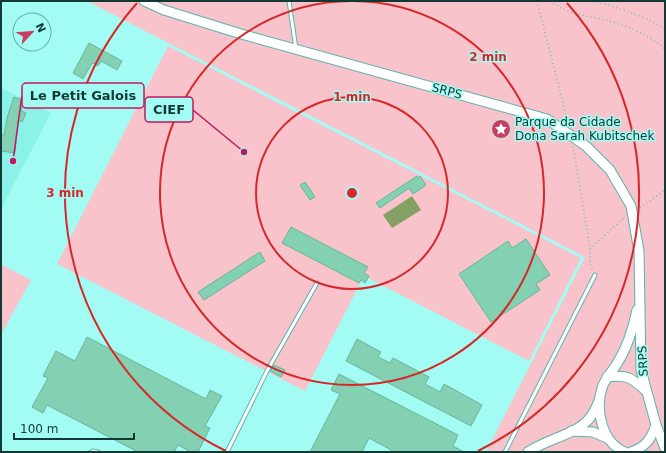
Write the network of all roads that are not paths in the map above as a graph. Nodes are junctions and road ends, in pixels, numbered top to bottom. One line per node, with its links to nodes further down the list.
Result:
1 (144, 1): 3 (main road, SRPS)
2 (289, 1): 3 (lane)
3 (296, 50): 6 (main road, SRPS)
4 (595, 275): 17 (lane)
5 (317, 283): 16 (lane)
6 (640, 295): 7 (main road, SRPS); 8 (main road, SRPS)
7 (607, 377): 8 (main road); 9 (main road, SRPS)
8 (646, 391): 10 (main road, SRPS)
9 (599, 401): 11 (main road, SRPS); 12 (main road, SRPS)
10 (656, 424): 13 (main road, SRPS); 20 (main road)
11 (570, 432): 12 (main road, SRPS); 18 (main road, SRPS)
12 (607, 438): 19 (main road, SRPS)
13 (665, 448)
14 (91, 452): 15 (lane)
15 (98, 452)
16 (227, 452)
17 (506, 452)
18 (528, 452)
19 (625, 452)
20 (631, 452)

